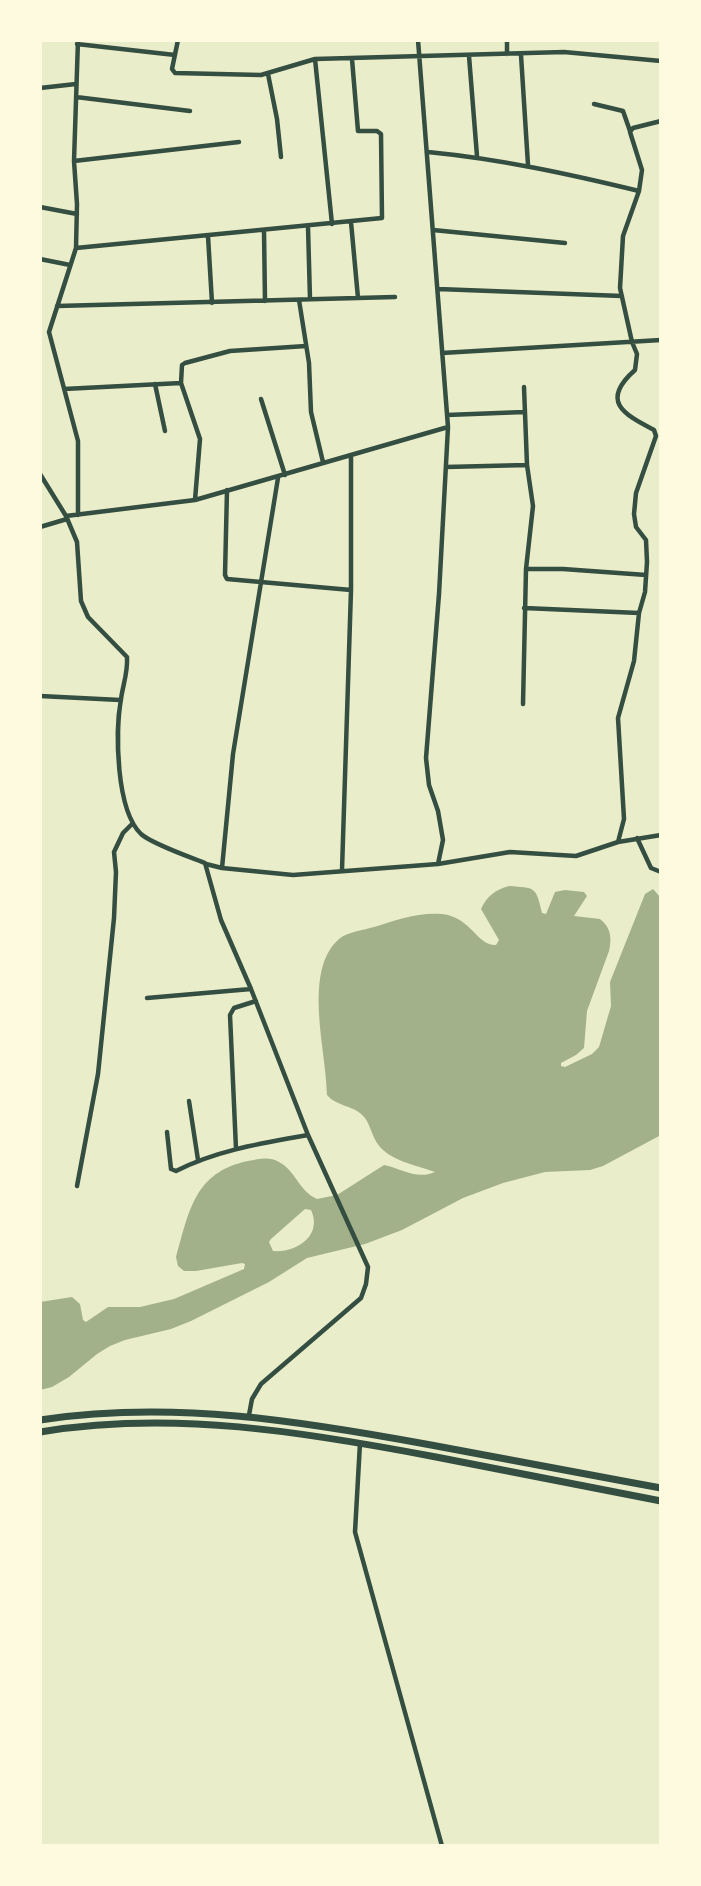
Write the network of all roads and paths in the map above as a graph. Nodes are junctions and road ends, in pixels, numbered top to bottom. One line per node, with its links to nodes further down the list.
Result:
1 (178, 40): 7 (street)
2 (418, 40): 9 (street)
3 (507, 40): 5 (street)
4 (77, 42): 7 (street); 14 (street)
5 (507, 54): 6 (street); 8 (street)
6 (521, 54): 12 (street); 26 (street)
7 (174, 55): 13 (street)
8 (469, 55): 9 (street); 24 (street)
9 (419, 57): 10 (street); 22 (street)
10 (352, 59): 11 (street); 30 (street)
11 (315, 60): 13 (street); 31 (street)
12 (661, 61)
13 (268, 74): 23 (street)
14 (76, 84): 15 (street); 16 (street)
15 (40, 88)
16 (76, 97): 18 (street); 25 (street)
17 (594, 104): 20 (street)
18 (190, 111)
19 (661, 121): 20 (street)
20 (630, 132): 27 (street)
21 (239, 142): 25 (street)
22 (428, 152): 24 (street); 33 (street)
23 (281, 156)
24 (477, 156): 26 (street)
25 (74, 161): 29 (street)
26 (528, 165): 27 (street)
27 (639, 191): 41 (street)
28 (40, 207): 29 (street)
29 (77, 214): 37 (street)
30 (351, 222): 31 (street); 43 (street)
31 (332, 225): 32 (street)
32 (308, 227): 34 (street); 44 (street)
33 (433, 230): 36 (street); 40 (street)
34 (264, 231): 35 (street); 46 (street)
35 (208, 236): 37 (street); 47 (street)
36 (565, 243)
37 (76, 248): 39 (street)
38 (40, 259): 39 (street)
39 (71, 265): 48 (street)
40 (438, 289): 41 (street); 52 (street)
41 (621, 296): 50 (street)
42 (395, 297): 43 (street)
43 (358, 298): 44 (street)
44 (310, 299): 45 (street)
45 (299, 300): 46 (street); 51 (street)
46 (265, 301): 47 (street)
47 (212, 303): 48 (street)
48 (57, 306): 56 (street)
49 (661, 340): 50 (street)
50 (632, 342): 52 (street); 76 (street)
51 (306, 346): 53 (street); 63 (street)
52 (441, 353): 59 (street)
53 (181, 383): 54 (street); 71 (street)
54 (155, 384): 56 (street); 61 (street)
55 (524, 387): 58 (street)
56 (64, 389): 72 (street)
57 (261, 399): 67 (street)
58 (524, 412): 59 (street); 64 (street)
59 (447, 415): 60 (street)
60 (448, 427): 62 (street); 65 (street)
61 (165, 431)
62 (351, 456): 63 (street); 78 (street)
63 (323, 461): 67 (street)
64 (527, 465): 65 (street); 75 (street)
65 (446, 467): 89 (street)
66 (40, 474): 69 (street)
67 (285, 475): 68 (street)
68 (278, 478): 70 (street); 77 (street)
69 (43, 482): 73 (street)
70 (227, 490): 71 (street); 77 (street)
71 (195, 500): 72 (street)
72 (78, 515): 73 (street)
73 (67, 518): 74 (street); 82 (street)
74 (40, 527)
75 (526, 569): 76 (street); 79 (street)
76 (646, 575): 80 (street)
77 (262, 583): 78 (street); 90 (street)
78 (351, 590): 91 (street)
79 (524, 608): 80 (street); 83 (street)
80 (639, 613): 87 (street)
81 (40, 696): 82 (street)
82 (121, 700): 84 (street)
83 (523, 704)
84 (133, 823): 88 (street); 101 (street)
85 (661, 835): 86 (street)
86 (637, 838): 87 (street); 92 (street)
87 (618, 842): 89 (street)
88 (205, 863): 90 (street); 93 (street)
89 (438, 863): 91 (street)
90 (222, 868): 91 (street)
91 (342, 870)
92 (661, 872)
93 (251, 989): 94 (street); 95 (street)
94 (147, 998)
95 (256, 1001): 98 (street); 99 (street)
96 (190, 1101): 100 (street)
97 (167, 1132): 100 (street)
98 (308, 1135): 99 (street); 102 (street)
99 (236, 1149): 100 (street)
100 (198, 1160)
101 (77, 1186)
102 (249, 1415): 103 (highway); 104 (highway)
103 (274, 1418): 105 (highway); 106 (highway)
104 (40, 1420)
105 (346, 1429): 108 (highway); 109 (highway)
106 (272, 1430): 107 (highway); 109 (highway)
107 (40, 1432)
108 (393, 1438): 111 (highway); 112 (highway)
109 (344, 1440): 110 (highway)
110 (360, 1443): 111 (highway); 114 (street)
111 (391, 1449): 113 (highway)
112 (661, 1488)
113 (661, 1501)
114 (442, 1846)

